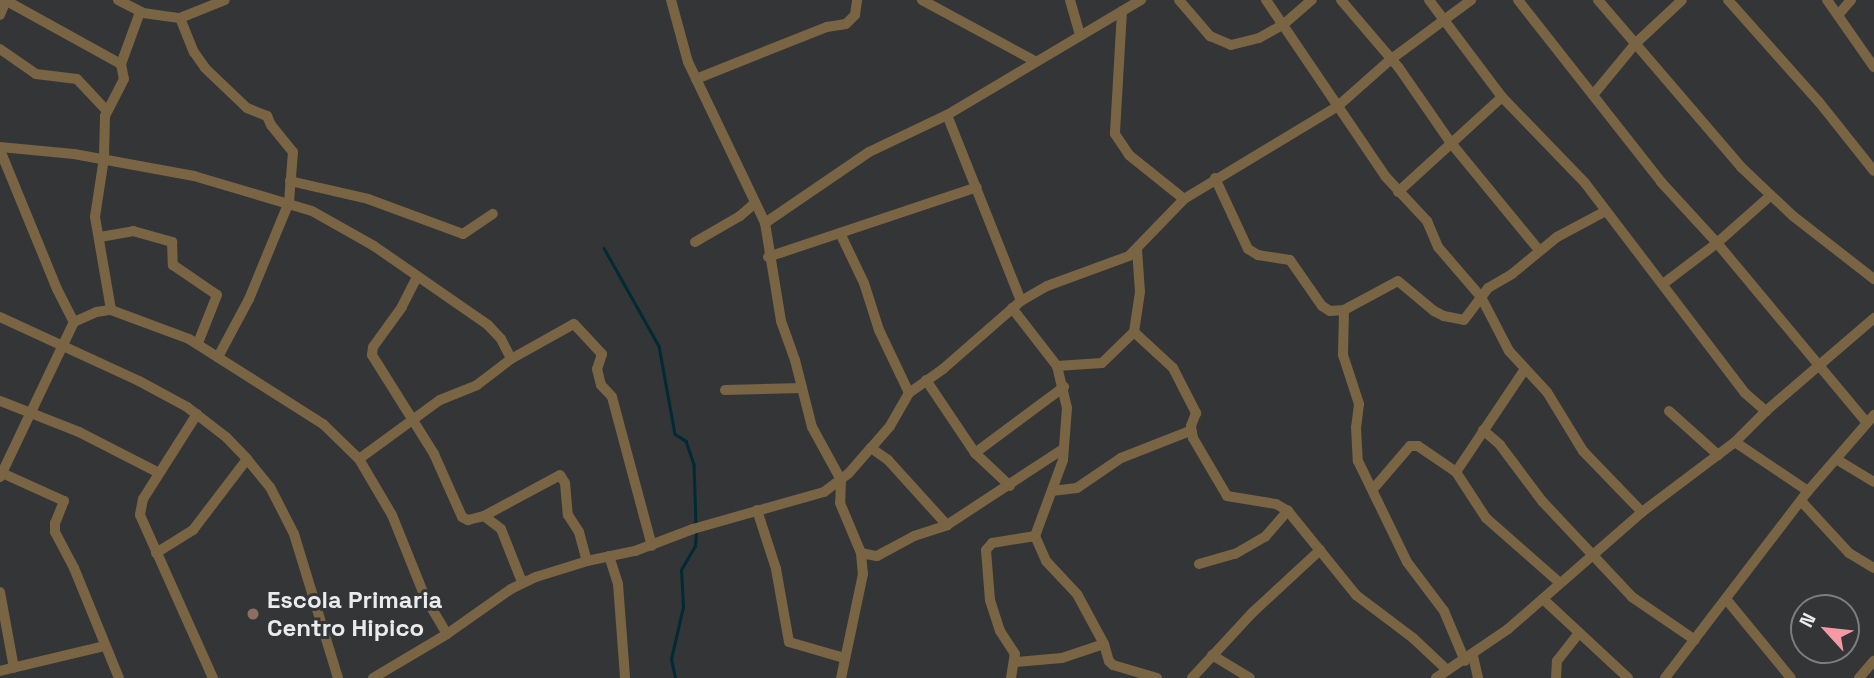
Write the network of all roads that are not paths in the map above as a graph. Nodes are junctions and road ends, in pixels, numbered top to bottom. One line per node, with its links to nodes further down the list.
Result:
1 (6, 0): 23 (street); 33 (street)
2 (225, 0): 25 (street)
3 (671, 0): 35 (street)
4 (857, 0): 35 (street)
5 (1070, 0): 28 (street)
6 (1140, 0): 21 (street)
7 (1180, 0): 27 (street)
8 (1266, 0): 27 (street)
9 (1312, 0): 27 (street)
10 (1341, 0): 31 (street)
11 (1429, 0): 26 (street)
12 (1471, 0): 26 (street)
13 (1518, 0): 36 (street)
14 (1598, 0): 29 (street)
15 (1682, 0): 29 (street)
16 (1728, 0): 44 (street)
17 (1827, 0): 24 (street)
18 (1851, 0): 24 (street)
19 (121, 1): 22 (street)
20 (927, 2): 32 (street)
21 (1122, 11): 28 (street); 50 (street)
22 (141, 12): 25 (street); 33 (street)
23 (0, 15)
24 (1838, 15): 34 (street)
25 (180, 18): 46 (street)
26 (1446, 22): 31 (street); 37 (street)
27 (1284, 24): 38 (street)
28 (1080, 34): 32 (street)
29 (1635, 44): 36 (street); 49 (street)
30 (0, 49): 39 (street)
31 (1390, 60): 38 (street); 41 (street)
32 (1035, 61): 40 (street)
33 (121, 64): 39 (street)
34 (1874, 67)
35 (696, 79): 52 (street)
36 (1593, 95): 59 (street)
37 (1502, 97): 41 (street); 53 (street)
38 (1338, 106): 45 (street); 48 (street)
39 (107, 111): 43 (street)
40 (947, 115): 47 (street); 55 (street)
41 (1451, 143): 48 (street); 61 (street)
42 (0, 149): 43 (street); 72 (street)
43 (104, 158): 51 (street); 57 (street)
44 (1874, 171)
45 (1215, 178): 50 (street); 69 (street)
46 (290, 180): 51 (street); 54 (street)
47 (977, 187): 56 (street); 67 (street)
48 (1398, 192): 66 (street)
49 (1771, 195): 59 (street); 64 (street)
50 (1184, 199): 60 (street)
51 (289, 202): 63 (street); 76 (street)
52 (755, 203): 55 (street); 58 (street)
53 (1606, 211): 61 (street); 65 (street)
54 (493, 214)
55 (765, 223): 62 (street)
56 (839, 233): 62 (street); 85 (street)
57 (100, 237): 68 (street); 74 (street)
58 (695, 242)
59 (1717, 243): 65 (street); 79 (street)
60 (1138, 249): 67 (street); 73 (street)
61 (1539, 250): 66 (street)
62 (768, 257): 83 (street)
63 (417, 277): 77 (street); 92 (street)
64 (1874, 279)
65 (1663, 284): 88 (street)
66 (1481, 297): 69 (street); 80 (street)
67 (1016, 305): 78 (street); 81 (street)
68 (111, 310): 72 (street); 74 (street)
69 (1344, 310): 109 (street)
70 (0, 317): 75 (street)
71 (1874, 318): 79 (street)
72 (74, 322): 75 (street)
73 (1134, 332): 78 (street); 94 (street)
74 (198, 343): 76 (street)
75 (62, 344): 89 (street); 90 (street)
76 (218, 357): 100 (street)
77 (511, 359): 92 (street); 119 (street)
78 (1057, 366): 82 (street)
79 (1818, 366): 88 (street); 91 (street)
80 (1525, 369): 93 (street); 115 (street)
81 (926, 380): 85 (street); 98 (street)
82 (1064, 387): 97 (street); 98 (street)
83 (802, 388): 84 (street); 106 (street)
84 (725, 390)
85 (909, 393): 96 (street)
86 (0, 401): 89 (street)
87 (1669, 411): 99 (street)
88 (1766, 411): 95 (street)
89 (29, 413): 104 (street); 105 (street)
90 (197, 414): 102 (street); 104 (street)
91 (1871, 419): 101 (street)
92 (411, 421): 100 (street); 116 (street)
93 (1483, 430): 103 (street); 123 (street)
94 (1190, 431): 110 (street); 114 (street)
95 (1735, 442): 99 (street); 111 (street)
96 (871, 448): 106 (street); 117 (street)
97 (1063, 449): 108 (street); 110 (street)
98 (975, 453): 108 (street)
99 (1718, 455): 115 (street)
100 (359, 459): 134 (street)
101 (1836, 459): 107 (street); 111 (street)
102 (247, 460): 122 (street); 149 (street)
103 (1457, 472): 109 (street); 129 (street)
104 (159, 473): 122 (street)
105 (1, 475): 137 (street)
106 (841, 480): 113 (street); 121 (street)
107 (1874, 482)
108 (1010, 486): 117 (street)
109 (1374, 488): 140 (street)
110 (1052, 491): 118 (street)
111 (1808, 491): 112 (street)
112 (1801, 501): 127 (street); 132 (street)
113 (757, 510): 119 (street); 139 (street)
114 (1288, 511): 120 (street); 126 (street)
115 (1642, 512): 123 (street)
116 (484, 516): 125 (street); 128 (street)
117 (947, 525): 121 (street)
118 (1035, 536): 136 (street); 142 (street)
119 (652, 546): 124 (street)
120 (1321, 550): 138 (street); 144 (street)
121 (861, 553): 139 (street)
122 (156, 554): 147 (street)
123 (1593, 555): 129 (street); 135 (street)
124 (609, 556): 125 (street); 151 (street)
125 (587, 561): 128 (street)
126 (1199, 564)
127 (1874, 568)
128 (522, 582): 134 (street)
129 (1560, 583): 131 (street)
130 (0, 592): 143 (street)
131 (1543, 598): 133 (street); 140 (street)
132 (1726, 600): 135 (street); 162 (street)
133 (1579, 633): 159 (street); 160 (street)
134 (447, 634): 146 (street)
135 (1695, 640): 161 (street)
136 (1104, 644): 142 (street); 154 (street)
137 (105, 646): 143 (street); 148 (street)
138 (1212, 656): 155 (street); 156 (street)
139 (844, 658): 152 (street)
140 (1469, 659): 144 (street); 158 (street)
141 (1874, 661): 163 (street)
142 (1015, 662): 153 (street)
143 (14, 668): 145 (street)
144 (1447, 670): 157 (street)
145 (0, 671)
146 (388, 674): 150 (street)
147 (210, 677)
148 (119, 678)
149 (338, 678)
150 (373, 678)
151 (625, 678)
152 (841, 678)
153 (1011, 678)
154 (1157, 678)
155 (1192, 678)
156 (1250, 678)
157 (1436, 678)
158 (1479, 678)
159 (1556, 678)
160 (1628, 678)
161 (1665, 678)
162 (1791, 678)
163 (1859, 678)

